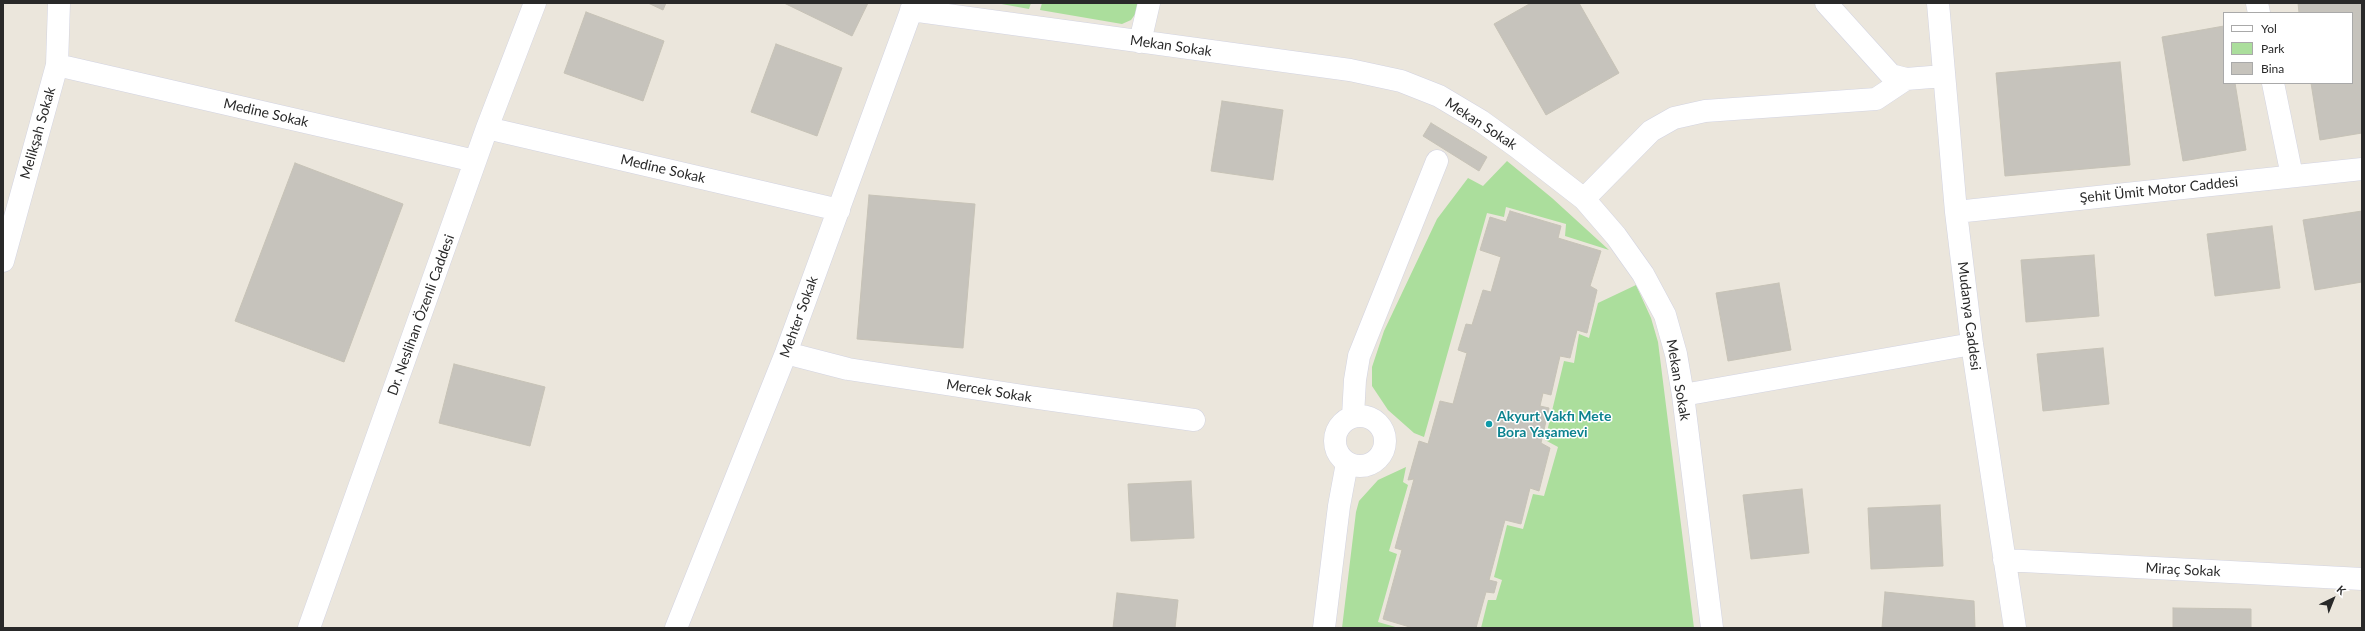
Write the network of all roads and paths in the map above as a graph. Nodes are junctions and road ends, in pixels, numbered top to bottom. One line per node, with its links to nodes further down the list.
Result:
1 (59, 3): 8 (street, Melikşah Sokak)
2 (535, 3): 12 (street, Dr. Neslihan Özenli Caddesi)
3 (1149, 3): 7 (street)
4 (1826, 3): 10 (street)
5 (1938, 3): 9 (street, Mudanya Caddesi)
6 (912, 6): 7 (street, Mekan Sokak); 18 (street, Mehter Sokak)
7 (1140, 42): 17 (street, Mekan Sokak)
8 (57, 65): 13 (street, Medine Sokak); 20 (street, Melikşah Sokak)
9 (1944, 76): 10 (street); 19 (street, Mudanya Caddesi)
10 (1906, 79): 17 (street)
11 (2273, 84): 16 (street)
12 (487, 128): 13 (street, Dr. Neslihan Özenli Caddesi); 18 (street, Medine Sokak)
13 (476, 161): 29 (street, Dr. Neslihan Özenli Caddesi)
14 (1437, 161): 24 (street)
15 (2362, 169): 16 (street, Şehit Ümit Motor Caddesi)
16 (2292, 176): 19 (street, Şehit Ümit Motor Caddesi)
17 (1584, 199): 23 (street, Mekan Sokak)
18 (838, 210): 22 (street, Mehter Sokak)
19 (1956, 212): 21 (street, Mudanya Caddesi)
20 (3, 261)
21 (1972, 344): 23 (street); 27 (street, Mudanya Caddesi)
22 (786, 353): 25 (street, Mercek Sokak); 30 (street, Mehter Sokak)
23 (1683, 395): 32 (street, Mekan Sokak)
24 (1353, 416): 26 (street); 26 (street)
25 (1194, 420)
26 (1347, 463): 31 (street)
27 (2004, 560): 28 (street, Miraç Sokak); 33 (street, Mudanya Caddesi)
28 (2362, 579)
29 (310, 628)
30 (676, 628)
31 (1324, 628)
32 (1712, 628)
33 (2015, 628)

